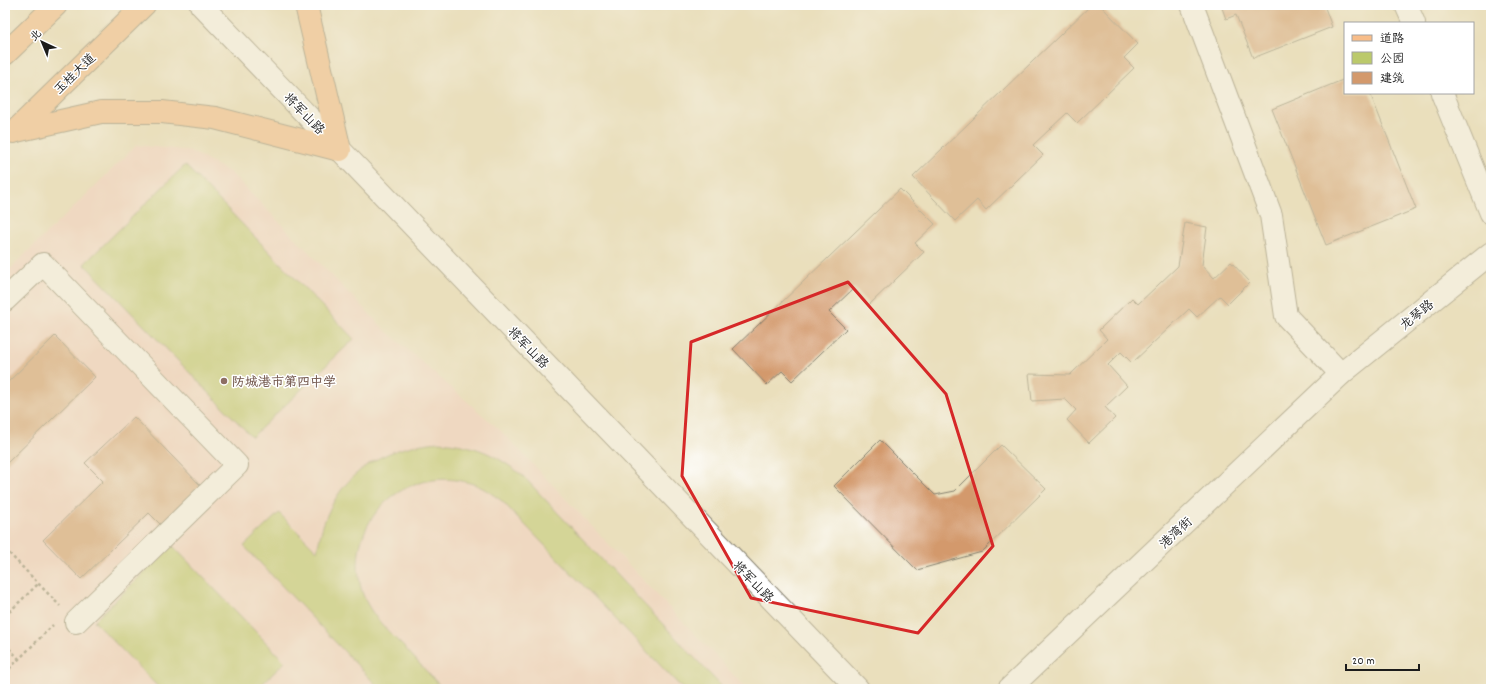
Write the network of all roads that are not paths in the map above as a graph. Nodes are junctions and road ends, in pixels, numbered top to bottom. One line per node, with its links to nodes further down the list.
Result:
1 (56, 5): 8 (main road)
2 (144, 5): 10 (main road, 玉桂大道)
3 (201, 5): 11 (street, 将军山路)
4 (306, 5): 11 (main road)
5 (1192, 5): 15 (street)
6 (1406, 5): 7 (street)
7 (1414, 22)
8 (5, 54)
9 (1442, 94): 12 (street)
10 (10, 136): 11 (main road)
11 (340, 150): 17 (street, 将军山路)
12 (1491, 213)
13 (1491, 254): 15 (street, 龙琴路)
14 (5, 300): 16 (street)
15 (1341, 374): 18 (street, 港湾街)
16 (64, 617)
17 (858, 689)
18 (1009, 689)

